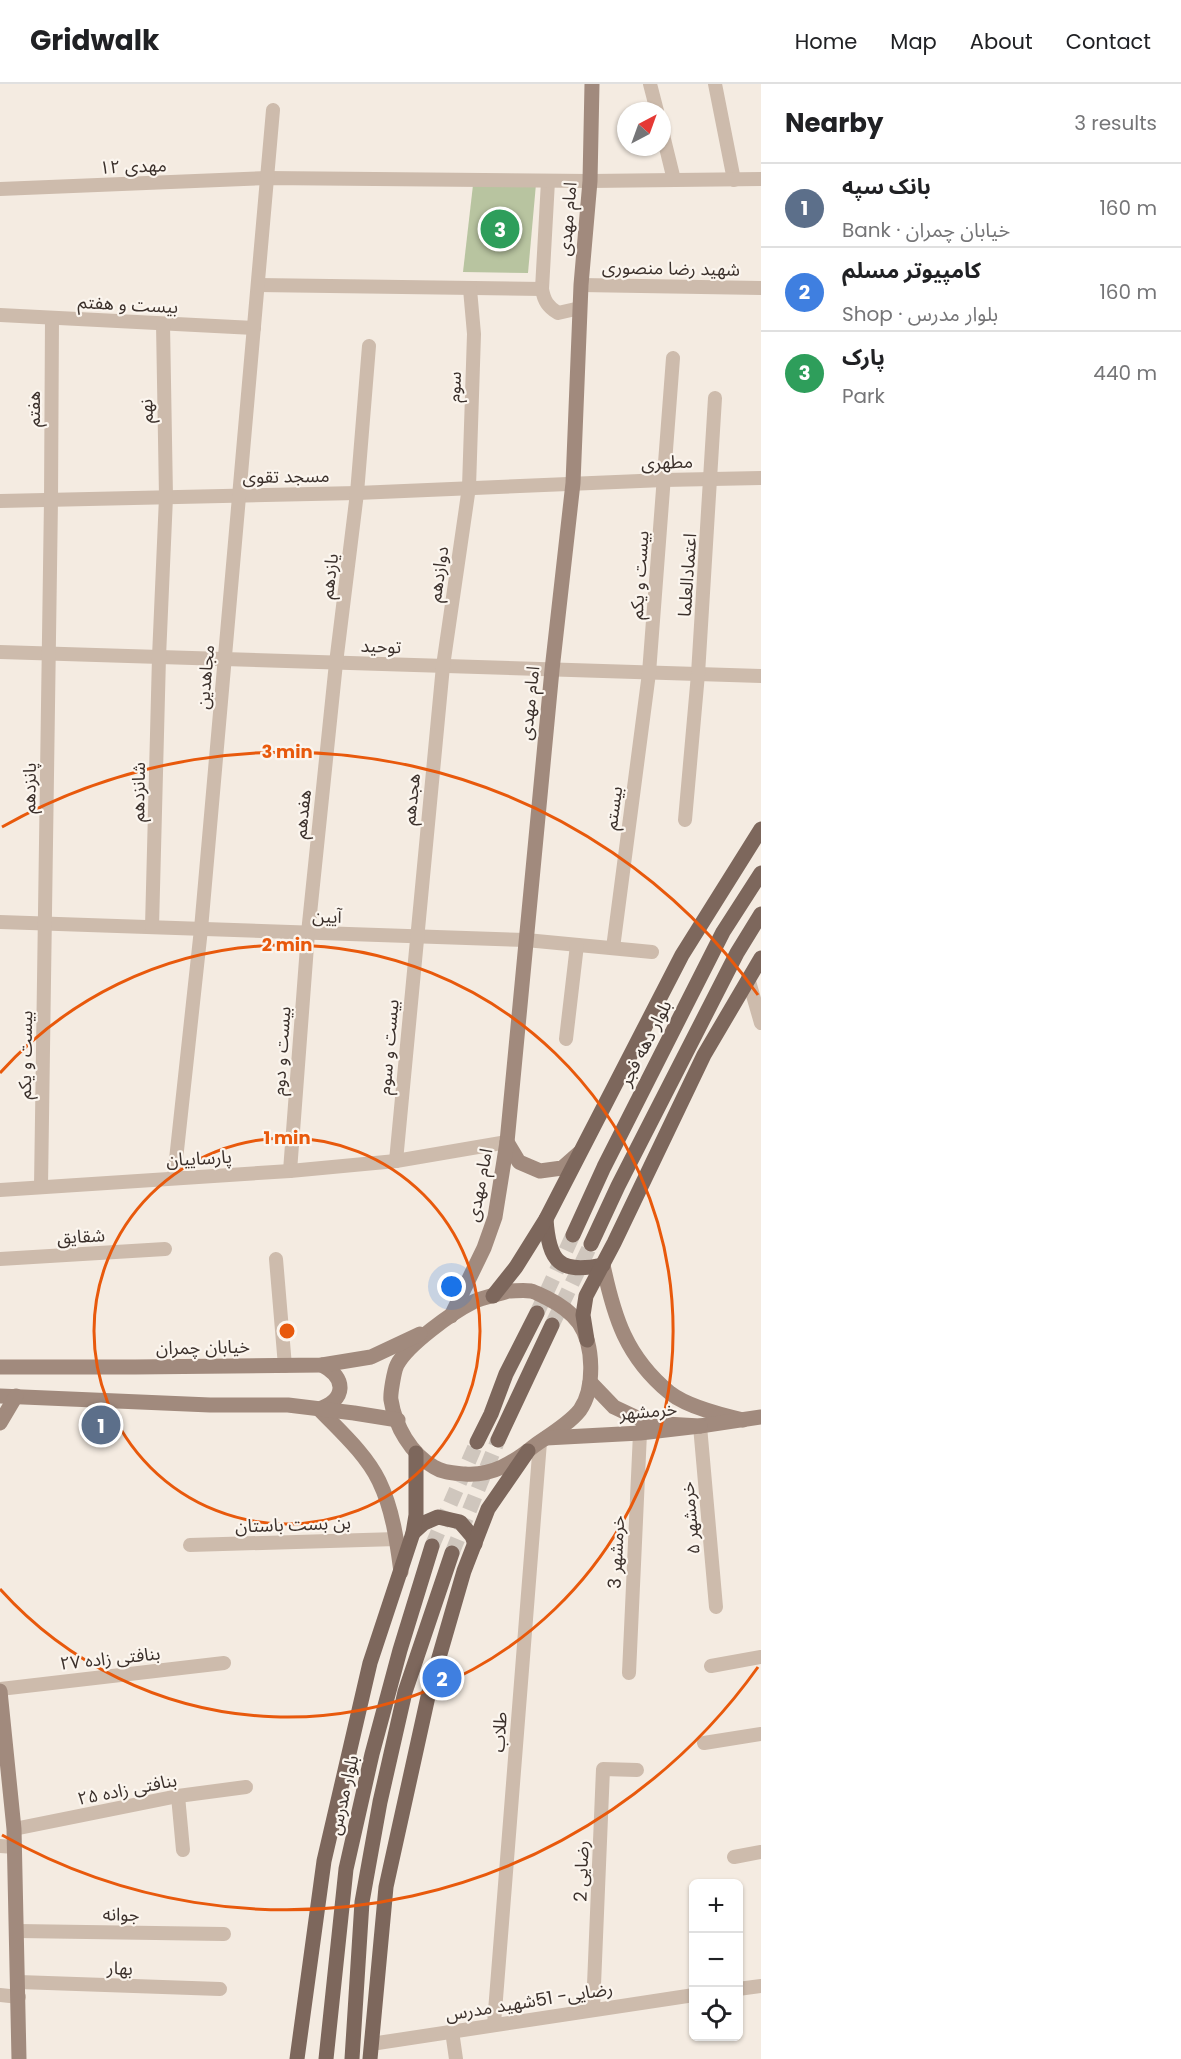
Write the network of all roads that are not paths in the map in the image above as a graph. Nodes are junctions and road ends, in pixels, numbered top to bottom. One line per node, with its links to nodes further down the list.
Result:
1 (592, 84): 12 (main road, امام مهدی)
2 (650, 84): 4 (street)
3 (715, 84): 9 (street)
4 (655, 102)
5 (273, 110): 7 (street, مجاهدین)
6 (668, 156): 8 (street)
7 (267, 178): 11 (street, مهدی ۱۲); 13 (street, مهدی ۱۲); 14 (street, مجاهدین)
8 (674, 180): 9 (street, مهدی ۱۲); 12 (street, مهدی ۱۲)
9 (734, 180): 10 (street, مهدی ۱۲)
10 (761, 180)
11 (548, 181): 12 (street, مهدی ۱۲); 18 (street)
12 (590, 181): 15 (main road, امام مهدی)
13 (0, 189)
14 (258, 285): 17 (street); 23 (street, مجاهدین)
15 (581, 285): 16 (street, شهید رضا منصوری); 19 (main road, امام مهدی)
16 (761, 288)
17 (470, 289): 18 (street); 31 (street, سوم)
18 (542, 289): 19 (street)
19 (580, 308): 30 (main road, امام مهدی)
20 (0, 315): 21 (street, بیست و هفتم)
21 (52, 318): 22 (street, بیست و هفتم); 35 (street, هفتم)
22 (162, 324): 23 (street, بیست و هفتم); 34 (street, نهم)
23 (254, 328): 33 (street, مجاهدین)
24 (369, 346): 32 (street, یازدهم)
25 (673, 358): 29 (street, بیست و یکم)
26 (716, 398): 28 (street, اعتمادالعلما)
27 (761, 478): 28 (street, مطهری)
28 (711, 479): 29 (street, مطهری); 45 (street, اعتمادالعلما)
29 (664, 480): 30 (street, مطهری); 44 (street, بیست و یکم)
30 (573, 483): 31 (street, مسجد تقوی); 43 (main road, امام مهدی)
31 (469, 487): 32 (street, مسجد تقوی); 42 (street, دوازدهم)
32 (357, 493): 33 (street, مسجد تقوی); 41 (street, یازدهم)
33 (239, 495): 34 (street, مسجد تقوی); 40 (street, مجاهدین)
34 (166, 497): 35 (street, مسجد تقوی); 39 (street, نهم)
35 (51, 500): 36 (street, مسجد تقوی); 38 (street, هفتم)
36 (0, 501)
37 (0, 652): 38 (street, توحید)
38 (49, 654): 39 (street, توحید); 52 (street, پانزدهم)
39 (159, 657): 40 (street, توحید); 53 (street, شانزدهم)
40 (225, 659): 41 (street, توحید); 54 (street, مجاهدین)
41 (336, 663): 42 (street, توحید); 55 (street, هفدهم)
42 (443, 666): 43 (street, توحید); 56 (street, هجدهم)
43 (552, 670): 44 (street, توحید); 57 (main road, امام مهدی)
44 (649, 673): 45 (street, توحید); 59 (street, بیستم)
45 (698, 674): 46 (street, توحید); 47 (street)
46 (761, 676)
47 (686, 820)
48 (761, 829): 66 (main road)
49 (761, 873): 73 (main road, بلوار دهه فجر)
50 (761, 914): 74 (main road)
51 (0, 922): 52 (street, آیین)
52 (45, 924): 53 (street, آیین); 70 (street, بیست و یکم)
53 (152, 927): 54 (street, آیین)
54 (201, 929): 55 (street, آیین); 69 (street, مجاهدین)
55 (308, 933): 56 (street, آیین); 68 (street, بیست و دوم)
56 (416, 936): 57 (street, آیین); 67 (street, بیست و سوم)
57 (526, 940): 58 (street, آیین); 65 (main road, امام مهدی)
58 (577, 945): 59 (street, آیین); 64 (street)
59 (613, 948): 60 (street, آیین)
60 (652, 952)
61 (761, 958): 62 (main road)
62 (748, 978): 63 (street); 78 (main road)
63 (761, 1023)
64 (566, 1039)
65 (507, 1142): 66 (main road); 67 (street, پارساییان); 81 (main road, امام مهدی)
66 (579, 1153): 72 (main road)
67 (396, 1161): 68 (street, پارساییان)
68 (290, 1171): 69 (street, پارساییان)
69 (174, 1178): 70 (street, پارساییان)
70 (40, 1187): 71 (street, پارساییان)
71 (0, 1190)
72 (546, 1219): 78 (main road); 79 (main road)
73 (573, 1235)
74 (591, 1244)
75 (165, 1249): 76 (street, شقایق)
76 (0, 1258)
77 (276, 1259): 87 (street)
78 (603, 1265): 84 (main road); 93 (main road)
79 (493, 1296): 81 (main road); 84 (main road)
80 (537, 1313): 98 (main road)
81 (451, 1316): 83 (main road)
82 (552, 1325): 97 (main road)
83 (436, 1326): 85 (main road, خیابان چمران); 92 (main road)
84 (586, 1340): 88 (main road)
85 (322, 1365): 87 (main road, خیابان چمران); 90 (main road)
86 (0, 1366): 87 (main road, خیابان چمران)
87 (285, 1366)
88 (590, 1382): 95 (main road, خرمشهر); 99 (main road)
89 (8, 1396): 90 (main road); 94 (main road)
90 (319, 1409): 92 (main road); 102 (main road)
91 (761, 1417): 93 (main road)
92 (398, 1420): 100 (main road)
93 (743, 1420): 95 (main road)
94 (0, 1423)
95 (700, 1426): 96 (main road, خرمشهر); 108 (street, خرمشهر ۵)
96 (640, 1433): 99 (main road, خرمشهر); 112 (street, خرمشهر 3)
97 (498, 1440)
98 (477, 1442)
99 (538, 1444): 100 (main road); 103 (main road); 133 (street, طلاب)
100 (416, 1453): 101 (main road)
101 (413, 1533): 103 (main road); 107 (main road)
102 (397, 1539): 104 (street, بن بست باستان); 107 (main road)
103 (475, 1544): 135 (main road)
104 (190, 1545)
105 (432, 1546): 138 (main road, بلوار مدرس)
106 (452, 1553): 139 (main road, بلوار مدرس)
107 (400, 1572): 137 (main road)
108 (716, 1607)
109 (761, 1656): 111 (street)
110 (224, 1664): 113 (street, بنافتی زاده ۲۷)
111 (711, 1666)
112 (629, 1673)
113 (0, 1690): 119 (main road)
114 (761, 1734): 115 (street)
115 (704, 1743)
116 (638, 1770): 132 (street, رضایی 2)
117 (246, 1787): 118 (street, بنافتی زاده ۲۵)
118 (178, 1797): 119 (street, بنافتی زاده ۲۵); 121 (street)
119 (15, 1829): 120 (main road)
120 (8, 1846): 124 (main road)
121 (183, 1850)
122 (761, 1852): 123 (street)
123 (734, 1857)
124 (18, 1931): 125 (street, جوانه); 129 (main road)
125 (224, 1934)
126 (761, 1986): 127 (street)
127 (743, 1988)
128 (220, 1989): 129 (street, بهار)
129 (19, 1990): 130 (street, بهار); 136 (main road)
130 (0, 1995)
131 (689, 1996): 132 (street, رضایی- 51شهید مدرس)
132 (593, 2009): 133 (street, رضایی- 51شهید مدرس)
133 (494, 2024): 134 (street, رضایی- 51شهید مدرس)
134 (452, 2031): 135 (street, رضایی- 51شهید مدرس); 140 (street)
135 (370, 2051)
136 (19, 2059)
137 (296, 2059)
138 (326, 2059)
139 (352, 2059)
140 (456, 2059)

